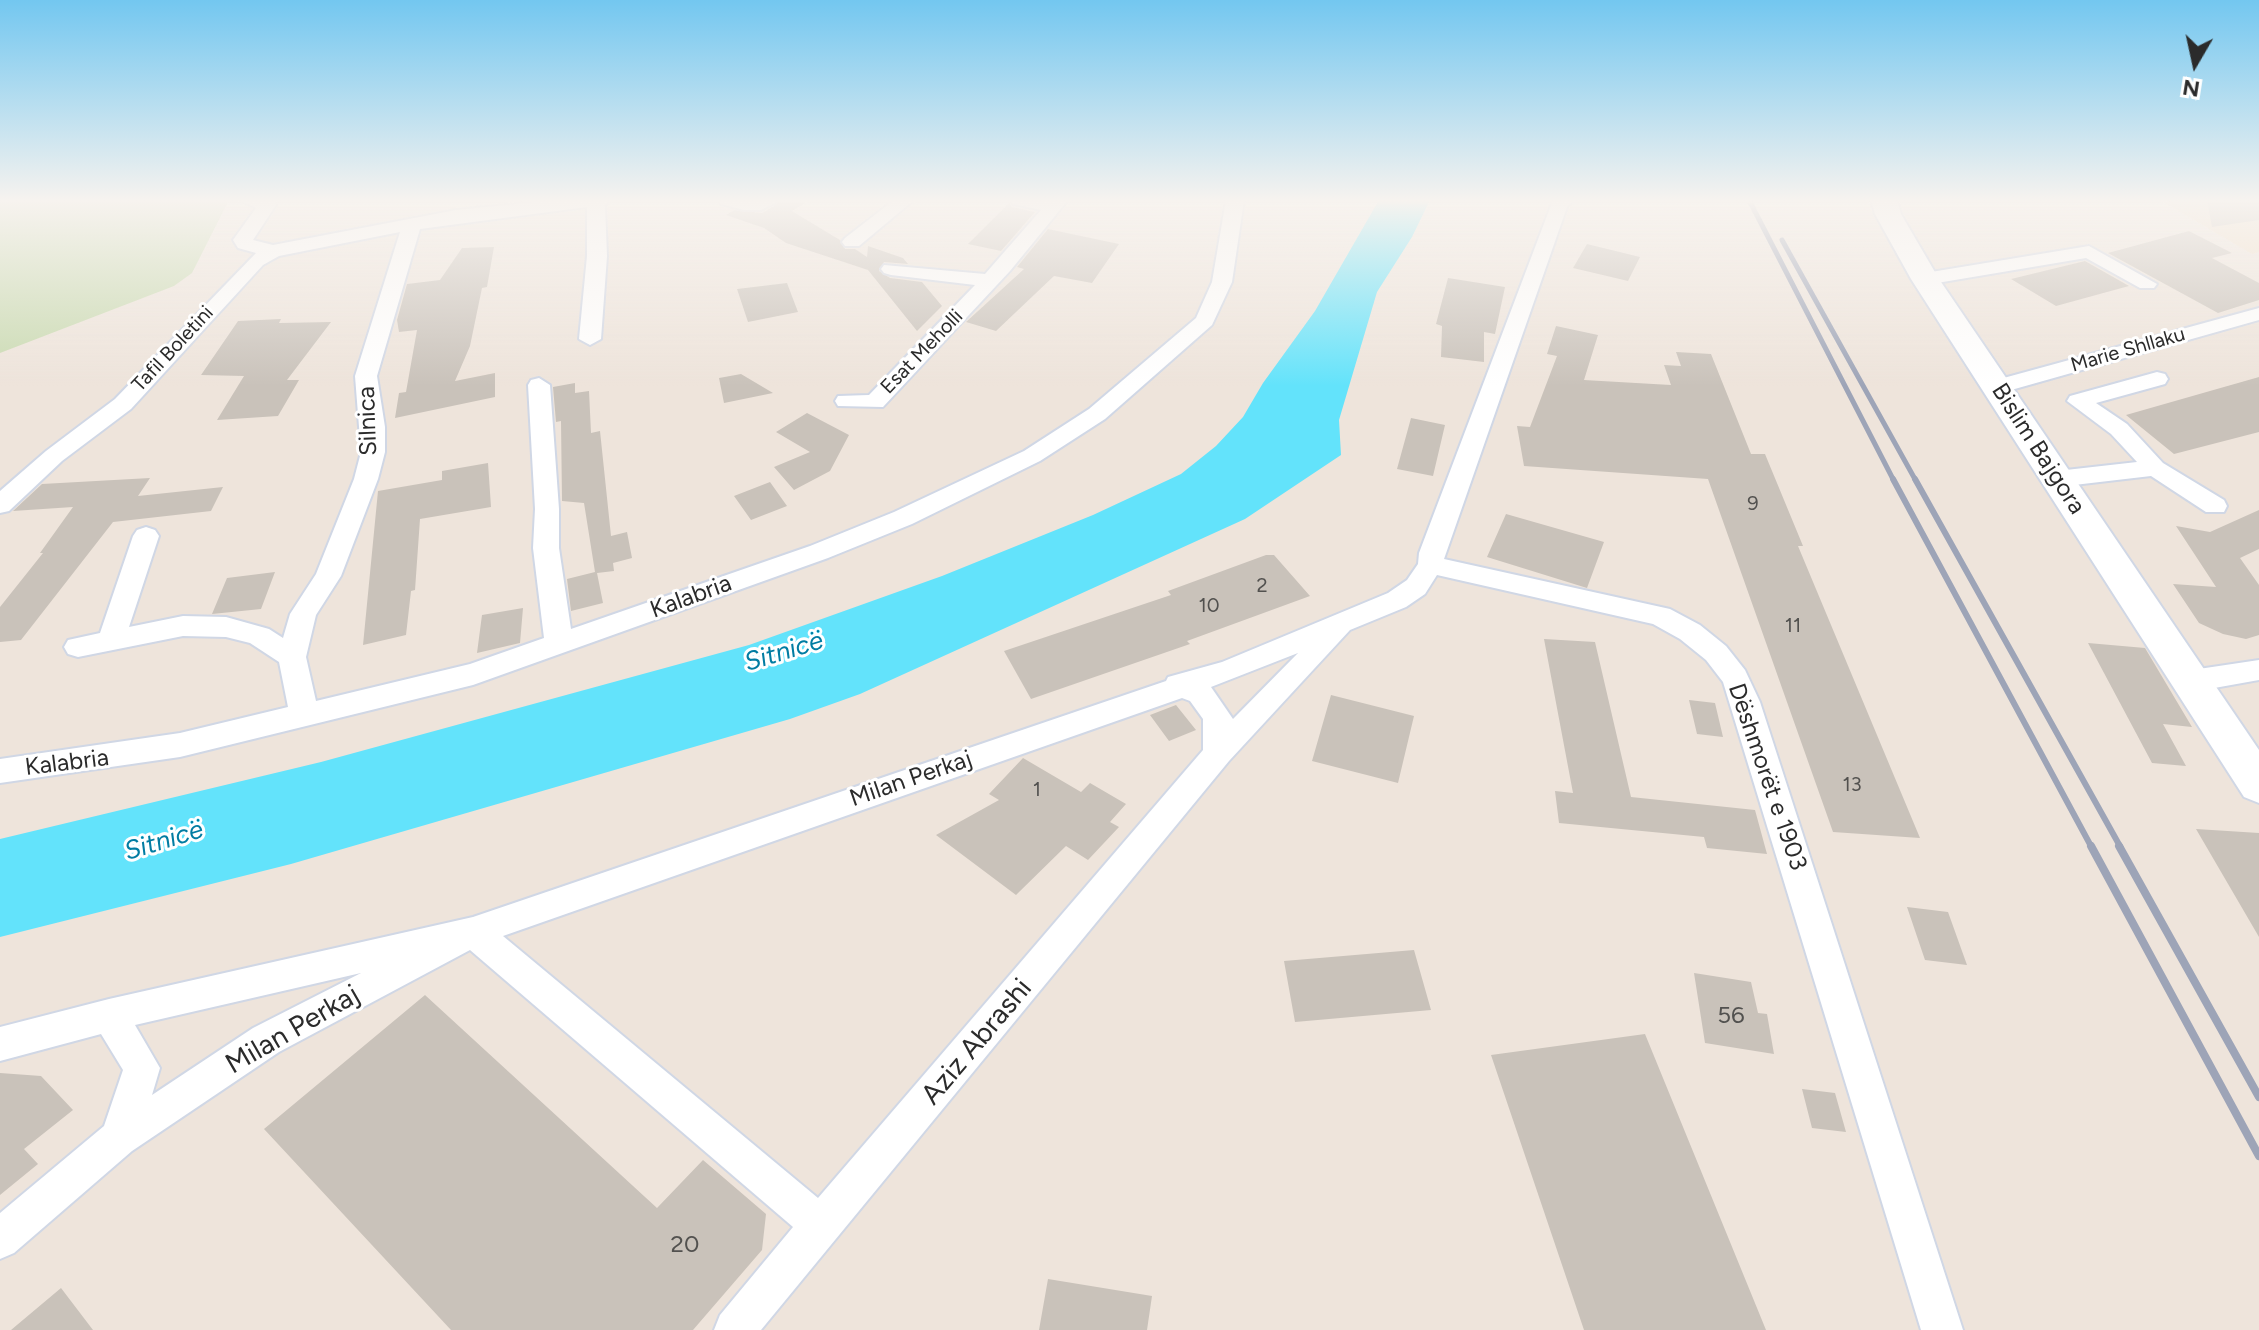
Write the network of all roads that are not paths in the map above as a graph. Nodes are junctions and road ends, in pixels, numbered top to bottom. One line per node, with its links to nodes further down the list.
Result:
1 (255, 262): 22 (street, Tafil Boletini)
2 (400, 262): 30 (street, Silnica)
3 (596, 262): 15 (street)
4 (1006, 262): 12 (street, Esat Meholli)
5 (1225, 262): 28 (street, Kalabria)
6 (1538, 262): 25 (street)
7 (1915, 262): 11 (main road, Bislim Bajgora)
8 (2028, 262): 11 (street)
9 (2107, 262): 13 (street)
10 (891, 269): 12 (street, Esat Meholli)
11 (1925, 279): 18 (main road, Bislim Bajgora)
12 (990, 281): 19 (street, Esat Meholli)
13 (2147, 284)
14 (2259, 314): 18 (street, Marie Shllaku)
15 (590, 339)
16 (2157, 379): 20 (street)
17 (539, 385): 28 (street)
18 (1997, 387): 21 (main road, Bislim Bajgora)
19 (846, 401)
20 (2155, 468): 21 (street); 23 (street)
21 (2057, 479): 32 (main road, Bislim Bajgora)
22 (0, 505)
23 (2215, 506)
24 (146, 536): 27 (street)
25 (1431, 565): 26 (street, Aziz Abrashi); 45 (street, Dëshmorët e 1903)
26 (1346, 621): 33 (street, Milan Perkaj); 35 (street, Aziz Abrashi)
27 (111, 640): 29 (street); 30 (street)
28 (559, 644): 34 (street, Kalabria)
29 (78, 647)
30 (292, 657): 34 (street, Silnica)
31 (2259, 670): 32 (street)
32 (2192, 681): 37 (main road, Bislim Bajgora)
33 (1178, 685): 35 (street); 38 (street, Milan Perkaj)
34 (304, 713): 36 (street, Kalabria)
35 (1218, 753): 42 (street, Aziz Abrashi)
36 (0, 771)
37 (2259, 785)
38 (473, 932): 39 (street, Milan Perkaj); 41 (street, Milan Perkaj); 42 (street)
39 (109, 1015): 40 (street, Milan Perkaj); 41 (street)
40 (0, 1044)
41 (119, 1138): 43 (street, Milan Perkaj)
42 (820, 1225): 44 (street, Aziz Abrashi)
43 (0, 1239)
44 (735, 1330)
45 (1942, 1330)

